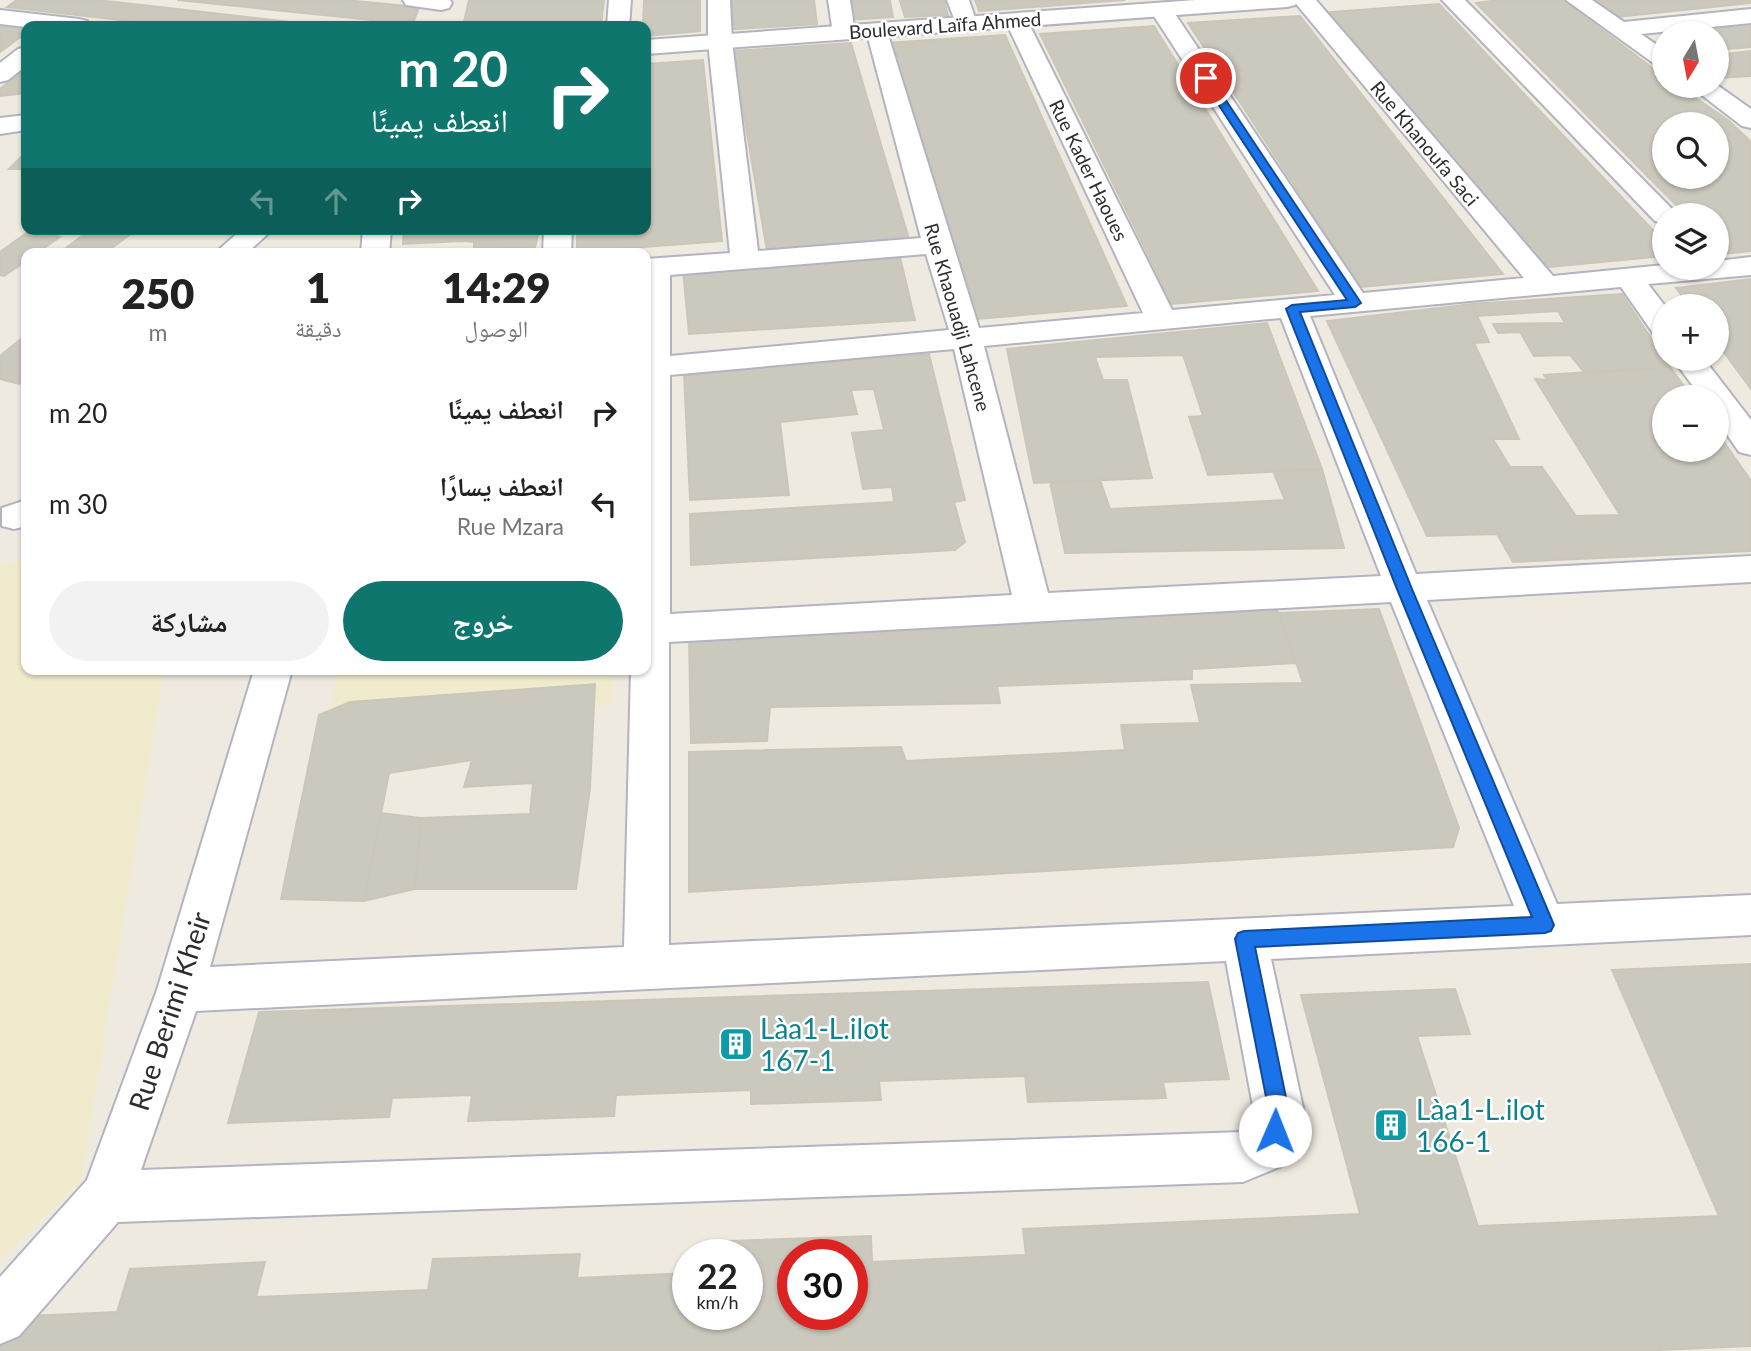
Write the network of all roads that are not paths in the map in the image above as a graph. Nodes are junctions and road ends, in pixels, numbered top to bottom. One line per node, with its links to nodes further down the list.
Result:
1 (414, 0): 10 (street)
2 (620, 0): 17 (street)
3 (719, 0): 22 (street)
4 (839, 0): 21 (street)
5 (958, 0): 18 (street)
6 (1287, 0): 11 (street, Boulevard Laïfa Ahmed)
7 (1304, 0): 43 (street, Rue Khanoufa Saci)
8 (1453, 0): 33 (street)
9 (1577, 0): 19 (street)
10 (442, 1): 16 (street)
11 (1161, 10): 14 (street, Boulevard Laïfa Ahmed); 44 (street)
12 (1751, 16): 19 (street)
13 (0, 18): 15 (street)
14 (1016, 20): 18 (street, Boulevard Laïfa Ahmed); 47 (street, Rue Kader Haoues)
15 (26, 21)
16 (436, 21)
17 (618, 21)
18 (965, 24): 20 (street, Boulevard Laïfa Ahmed)
19 (1619, 29): 24 (street)
20 (877, 30): 21 (street, Boulevard Laïfa Ahmed); 35 (street, Rue Khaouadji Lahcene)
21 (844, 33): 22 (street, Boulevard Laïfa Ahmed)
22 (720, 42): 23 (street, Boulevard Laïfa Ahmed); 37 (street)
23 (651, 47)
24 (1652, 52)
25 (21, 58): 26 (street)
26 (0, 75)
27 (1720, 98): 29 (street)
28 (1751, 99): 29 (street)
29 (1726, 102): 30 (street)
30 (1751, 121)
31 (21, 123): 32 (street)
32 (0, 126)
33 (1653, 203)
34 (252, 235): 36 (street)
35 (937, 245): 37 (street); 48 (street, Rue Khaouadji Lahcene)
36 (235, 248)
37 (745, 261): 39 (street)
38 (1751, 266): 40 (street)
39 (651, 268): 49 (street)
40 (1729, 268)
41 (1652, 276): 42 (street)
42 (1629, 278): 43 (street); 46 (street)
43 (1546, 286): 44 (street)
44 (1355, 303): 45 (street)
45 (1292, 309): 47 (street); 56 (street)
46 (1652, 310)
47 (1162, 321): 48 (street)
48 (967, 338): 49 (street); 57 (street, Rue Khaouadji Lahcene)
49 (654, 367): 54 (street)
50 (1697, 371): 51 (street)
51 (1708, 385)
52 (1729, 414): 53 (street)
53 (1751, 444)
54 (651, 564)
55 (1751, 569): 56 (street)
56 (1404, 589): 57 (street); 62 (street)
57 (1033, 606): 58 (street)
58 (651, 629)
59 (272, 675): 65 (street, Rue Berimi Kheir)
60 (649, 675): 64 (street)
61 (1751, 915): 62 (street)
62 (1545, 925): 63 (street)
63 (1244, 939): 64 (street); 66 (street)
64 (646, 967): 65 (street)
65 (180, 990): 66 (street, Rue Berimi Kheir)
66 (106, 1197): 67 (street, Rue Berimi Kheir)
67 (0, 1317)

